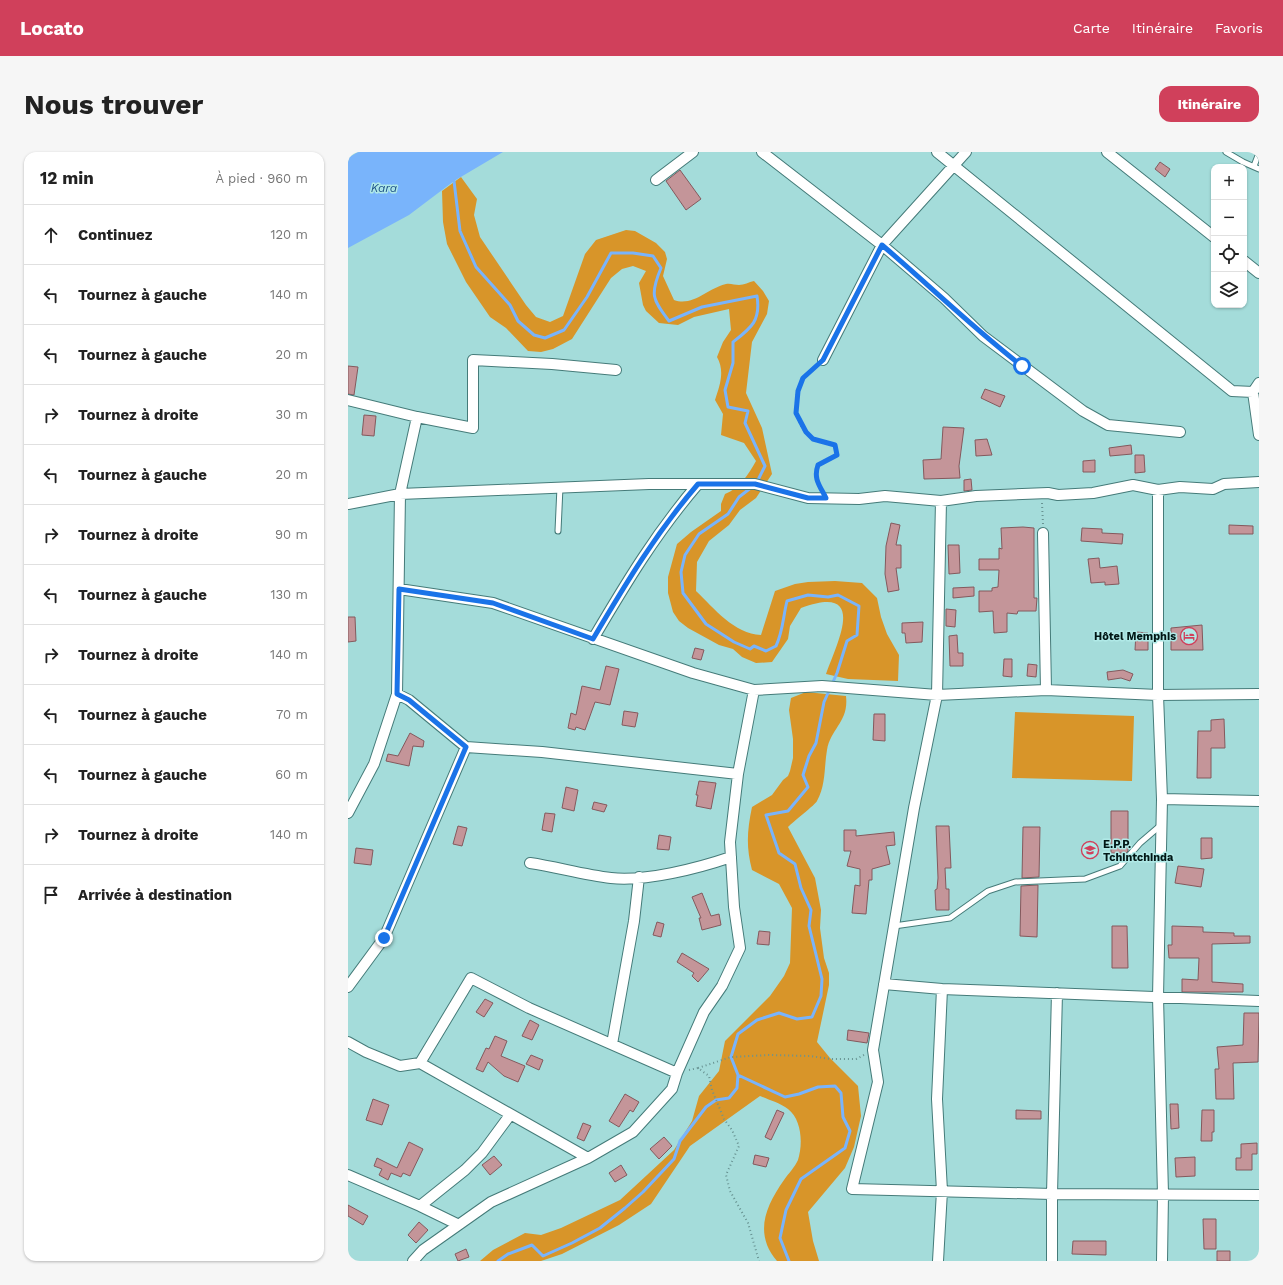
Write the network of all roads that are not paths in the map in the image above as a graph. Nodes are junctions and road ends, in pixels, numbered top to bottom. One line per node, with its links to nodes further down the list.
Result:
1 (693, 152): 10 (street)
2 (762, 152): 12 (street)
3 (937, 152): 8 (street)
4 (966, 152): 8 (street)
5 (1107, 152): 11 (street)
6 (1226, 152): 9 (lane)
7 (1259, 153): 9 (lane)
8 (955, 167): 12 (street); 18 (street)
9 (1256, 167)
10 (656, 180)
11 (1213, 236)
12 (882, 245): 15 (street); 21 (street)
13 (1247, 263): 14 (street)
14 (1259, 273)
15 (823, 360)
16 (616, 370): 20 (street)
17 (1259, 382): 18 (street)
18 (1253, 392): 22 (street)
19 (348, 400): 20 (street)
20 (417, 417): 27 (street)
21 (1180, 432)
22 (1259, 435)
23 (1259, 482): 26 (street)
24 (698, 484): 25 (street); 28 (street); 33 (street)
25 (560, 488): 27 (street); 30 (lane)
26 (1158, 490): 28 (street); 39 (street)
27 (400, 494): 29 (street); 32 (street)
28 (940, 501): 38 (street)
29 (348, 504)
30 (558, 531)
31 (1043, 533): 35 (street)
32 (399, 589): 33 (street); 36 (street)
33 (593, 639): 34 (street)
34 (754, 690): 38 (street); 41 (street)
35 (1046, 690): 38 (street); 39 (street)
36 (397, 694): 40 (street); 44 (street)
37 (1259, 694): 39 (street)
38 (937, 695): 49 (street)
39 (1158, 695): 42 (street)
40 (466, 747): 41 (street); 51 (street)
41 (738, 774): 46 (street)
42 (1162, 800): 43 (street); 45 (street)
43 (1259, 802)
44 (348, 813)
45 (1162, 824): 49 (lane); 54 (street)
46 (731, 857): 48 (street); 59 (street)
47 (530, 863): 48 (street)
48 (639, 878): 57 (street)
49 (894, 926): 50 (street)
50 (884, 984): 52 (street); 63 (street)
51 (348, 987)
52 (942, 989): 53 (street); 63 (street)
53 (1057, 993): 54 (street); 64 (street)
54 (1158, 997): 55 (street); 65 (street)
55 (1259, 1001)
56 (348, 1042): 58 (street)
57 (612, 1044): 58 (street); 59 (street)
58 (420, 1063): 60 (street)
59 (677, 1074): 61 (street)
60 (510, 1115): 61 (street); 67 (street)
61 (588, 1158): 68 (street)
62 (348, 1175): 67 (street)
63 (942, 1191): 64 (street); 70 (street)
64 (1052, 1194): 65 (street); 71 (street)
65 (1163, 1194): 66 (street); 72 (street)
66 (1259, 1195)
67 (420, 1206): 68 (street)
68 (457, 1224): 69 (street)
69 (413, 1261)
70 (938, 1261)
71 (1052, 1261)
72 (1162, 1261)

